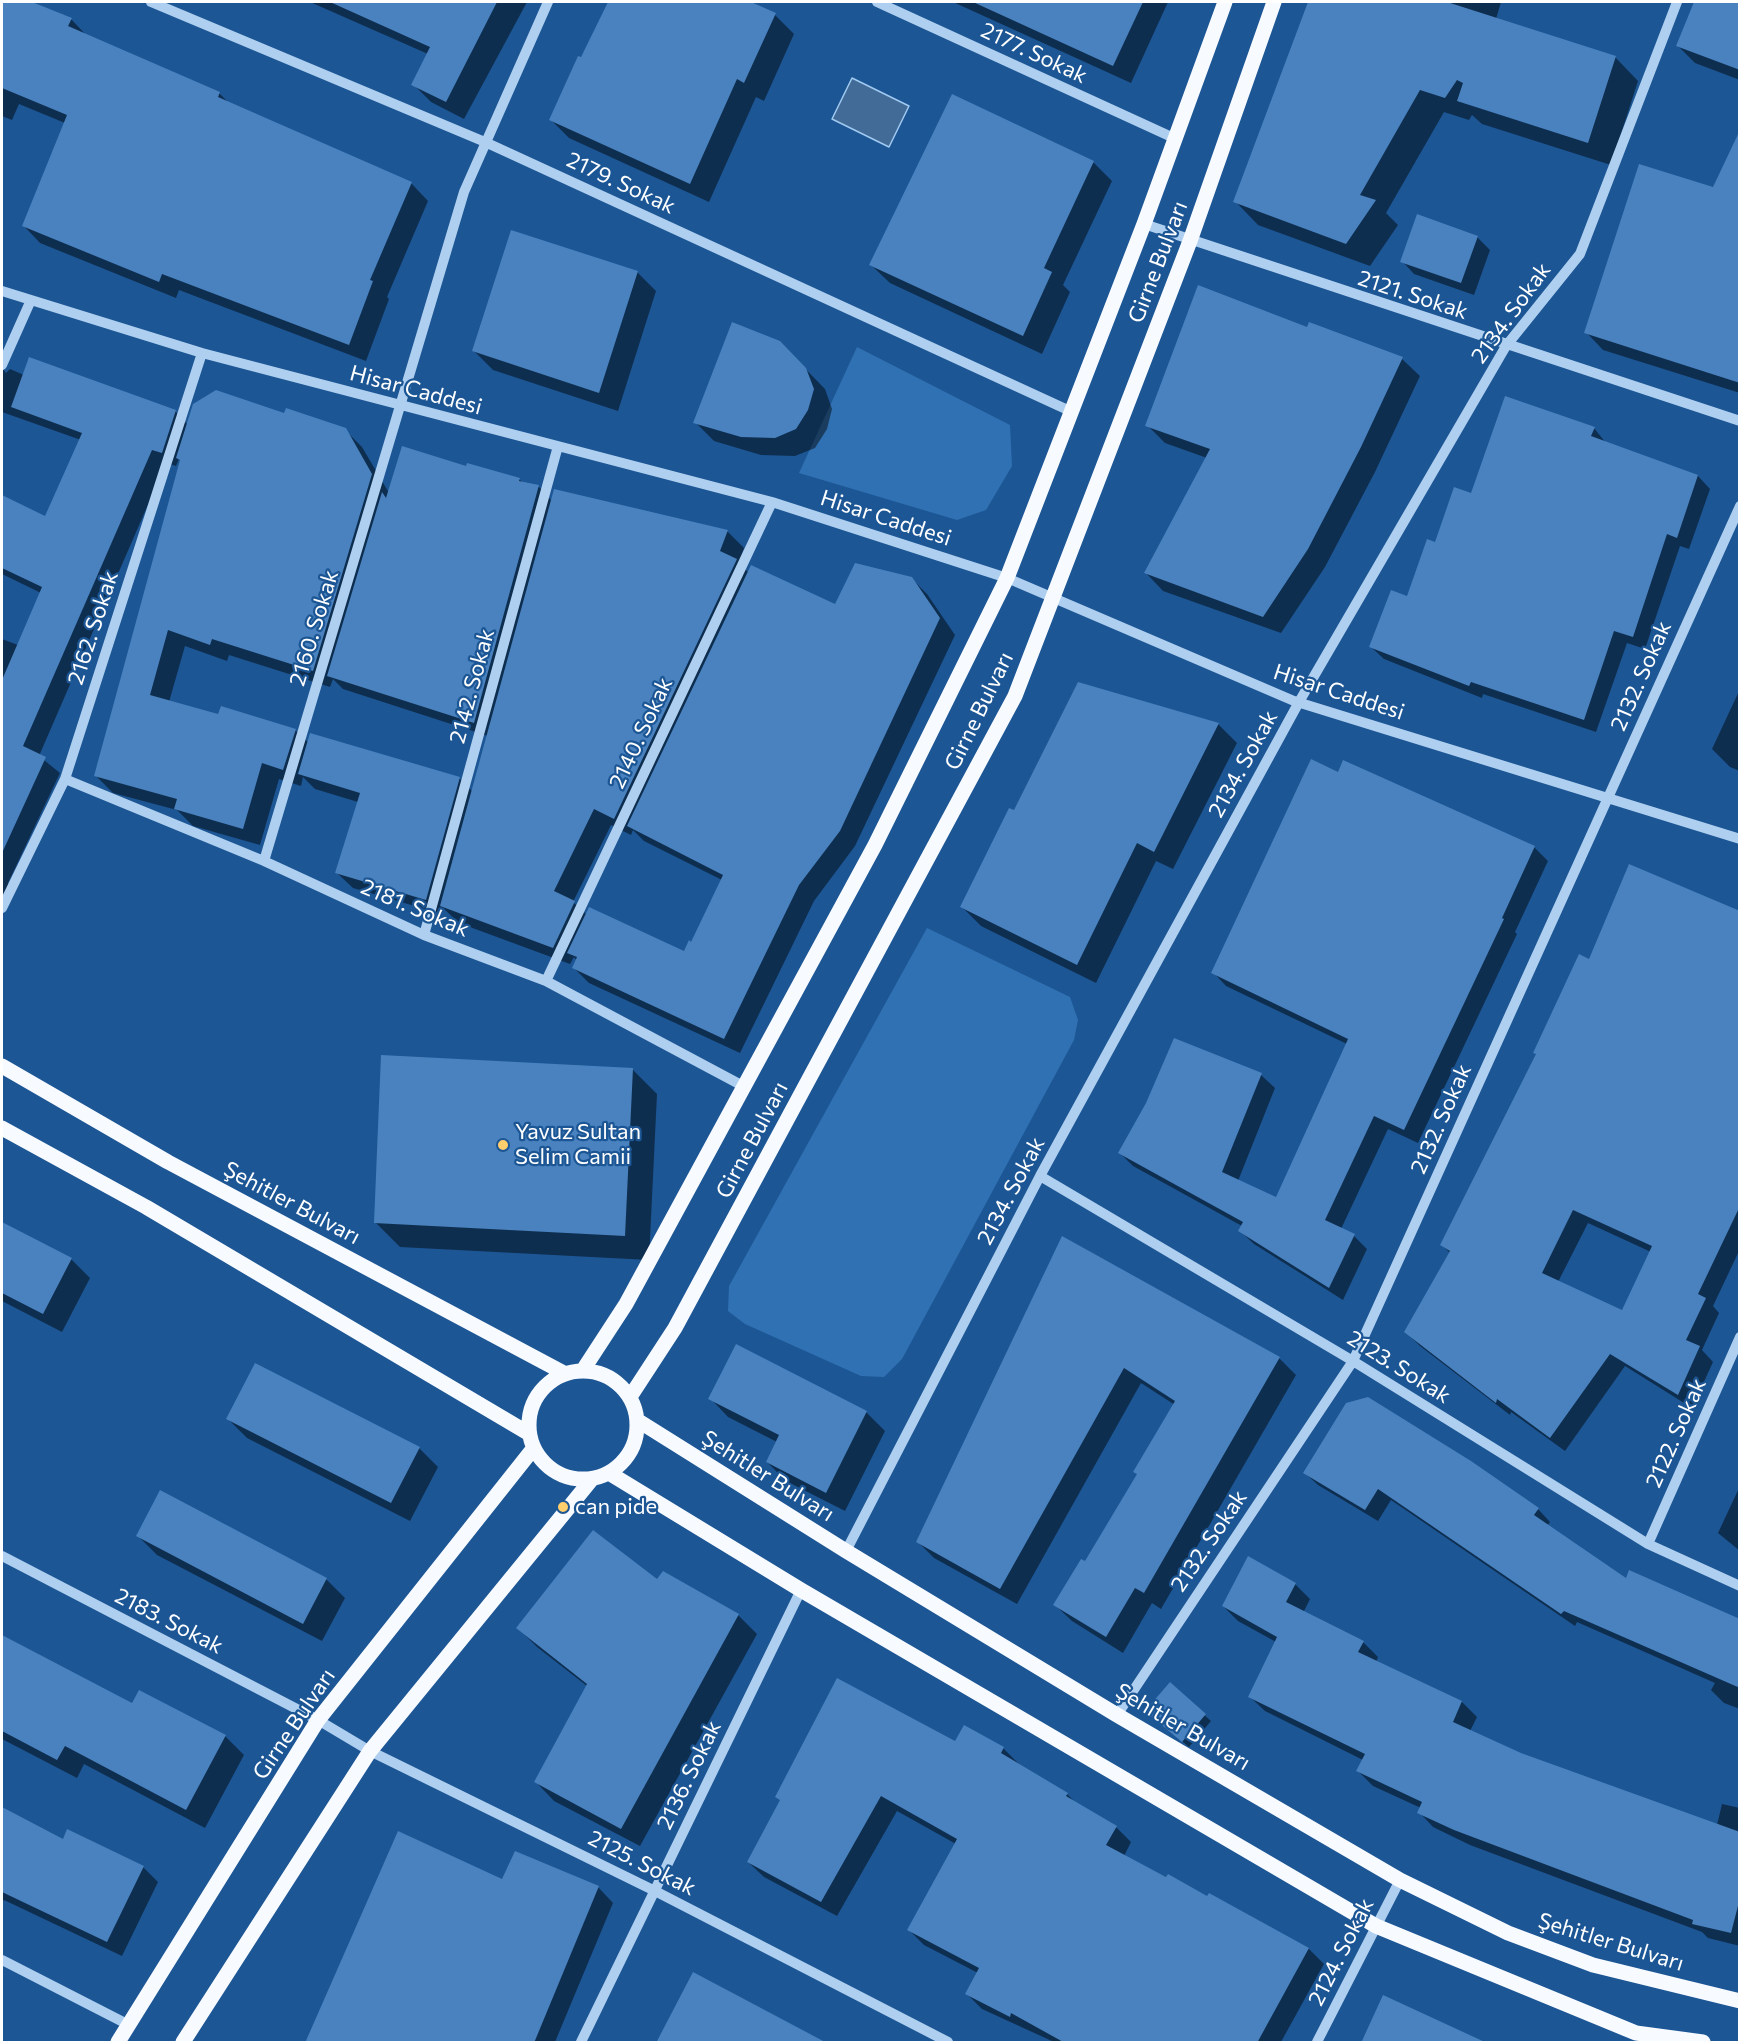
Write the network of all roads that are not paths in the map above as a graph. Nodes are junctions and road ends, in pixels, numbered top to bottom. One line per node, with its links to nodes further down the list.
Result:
1 (151, 2): 8 (street, 2179. Sokak)
2 (548, 2): 8 (street, 2160. Sokak)
3 (877, 2): 7 (street, 2177. Sokak)
4 (1225, 2): 7 (main road, Girne Bulvarı)
5 (1274, 2): 10 (main road, Girne Bulvarı)
6 (1677, 2): 13 (street, 2134. Sokak)
7 (1176, 139): 9 (main road, Girne Bulvarı)
8 (485, 142): 16 (street, 2160. Sokak); 17 (street, 2179. Sokak)
9 (1144, 224): 10 (street, 2121. Sokak); 17 (main road, Girne Bulvarı)
10 (1190, 241): 13 (street, 2121. Sokak); 23 (main road, Girne Bulvarı)
11 (2, 291): 12 (street, Hisar Caddesi)
12 (31, 300): 14 (street, Hisar Caddesi); 15 (street)
13 (1506, 346): 18 (street, 2121. Sokak); 24 (street, 2134. Sokak)
14 (202, 353): 16 (street, Hisar Caddesi); 25 (street, 2162. Sokak)
15 (2, 365)
16 (400, 407): 19 (street, Hisar Caddesi); 28 (street, 2160. Sokak)
17 (1070, 411): 22 (main road, Girne Bulvarı)
18 (1740, 421)
19 (558, 446): 20 (street, Hisar Caddesi); 30 (street, 2142. Sokak)
20 (772, 502): 22 (street, Hisar Caddesi); 31 (street, 2140. Sokak)
21 (1740, 506): 26 (street, 2132. Sokak)
22 (1007, 578): 23 (street, Hisar Caddesi); 33 (main road, Girne Bulvarı)
23 (1053, 599): 24 (street, Hisar Caddesi); 40 (main road, Girne Bulvarı)
24 (1299, 702): 26 (street, Hisar Caddesi); 35 (street, 2134. Sokak)
25 (65, 779): 28 (street, 2181. Sokak); 29 (street, 2162. Sokak)
26 (1608, 797): 27 (street, Hisar Caddesi); 37 (street, 2132. Sokak)
27 (1740, 839)
28 (264, 861): 30 (street, 2181. Sokak)
29 (2, 908)
30 (424, 935): 31 (street, 2181. Sokak)
31 (546, 981): 33 (street, 2181. Sokak)
32 (2, 1066): 39 (main road, Şehitler Bulvarı)
33 (743, 1086): 38 (main road, Girne Bulvarı)
34 (2, 1128): 42 (main road)
35 (1040, 1176): 37 (street, 2123. Sokak); 47 (street, 2134. Sokak)
36 (1740, 1337): 46 (street, 2122. Sokak)
37 (1353, 1360): 46 (street, 2123. Sokak); 51 (street, 2132. Sokak)
38 (583, 1370): 39 (main road); 40 (main road)
39 (564, 1373): 42 (main road)
40 (630, 1397): 41 (main road)
41 (637, 1420): 44 (main road); 47 (main road, Şehitler Bulvarı)
42 (528, 1433): 43 (main road)
43 (533, 1449): 45 (main road); 52 (main road, Girne Bulvarı)
44 (609, 1473): 45 (main road); 50 (main road)
45 (592, 1479): 53 (main road)
46 (1648, 1544): 49 (street, 2123. Sokak)
47 (846, 1551): 51 (main road, Şehitler Bulvarı)
48 (2, 1556): 52 (street, 2183. Sokak)
49 (1740, 1586)
50 (801, 1590): 55 (street, 2136. Sokak); 56 (main road)
51 (1117, 1715): 54 (main road, Şehitler Bulvarı)
52 (318, 1720): 53 (street, 2125. Sokak); 59 (main road, Girne Bulvarı)
53 (370, 1751): 55 (street, 2125. Sokak); 61 (main road)
54 (1400, 1880): 56 (street, 2124. Sokak); 58 (main road, Şehitler Bulvarı)
55 (655, 1890): 62 (street, 2136. Sokak); 63 (street, 2125. Sokak)
56 (1376, 1926): 64 (street, 2124. Sokak); 65 (main road)
57 (2, 1960): 59 (street)
58 (1740, 2001)
59 (129, 2025): 60 (main road, Girne Bulvarı)
60 (118, 2043)
61 (183, 2043)
62 (581, 2043)
63 (948, 2043)
64 (1317, 2043)
65 (1703, 2043)

